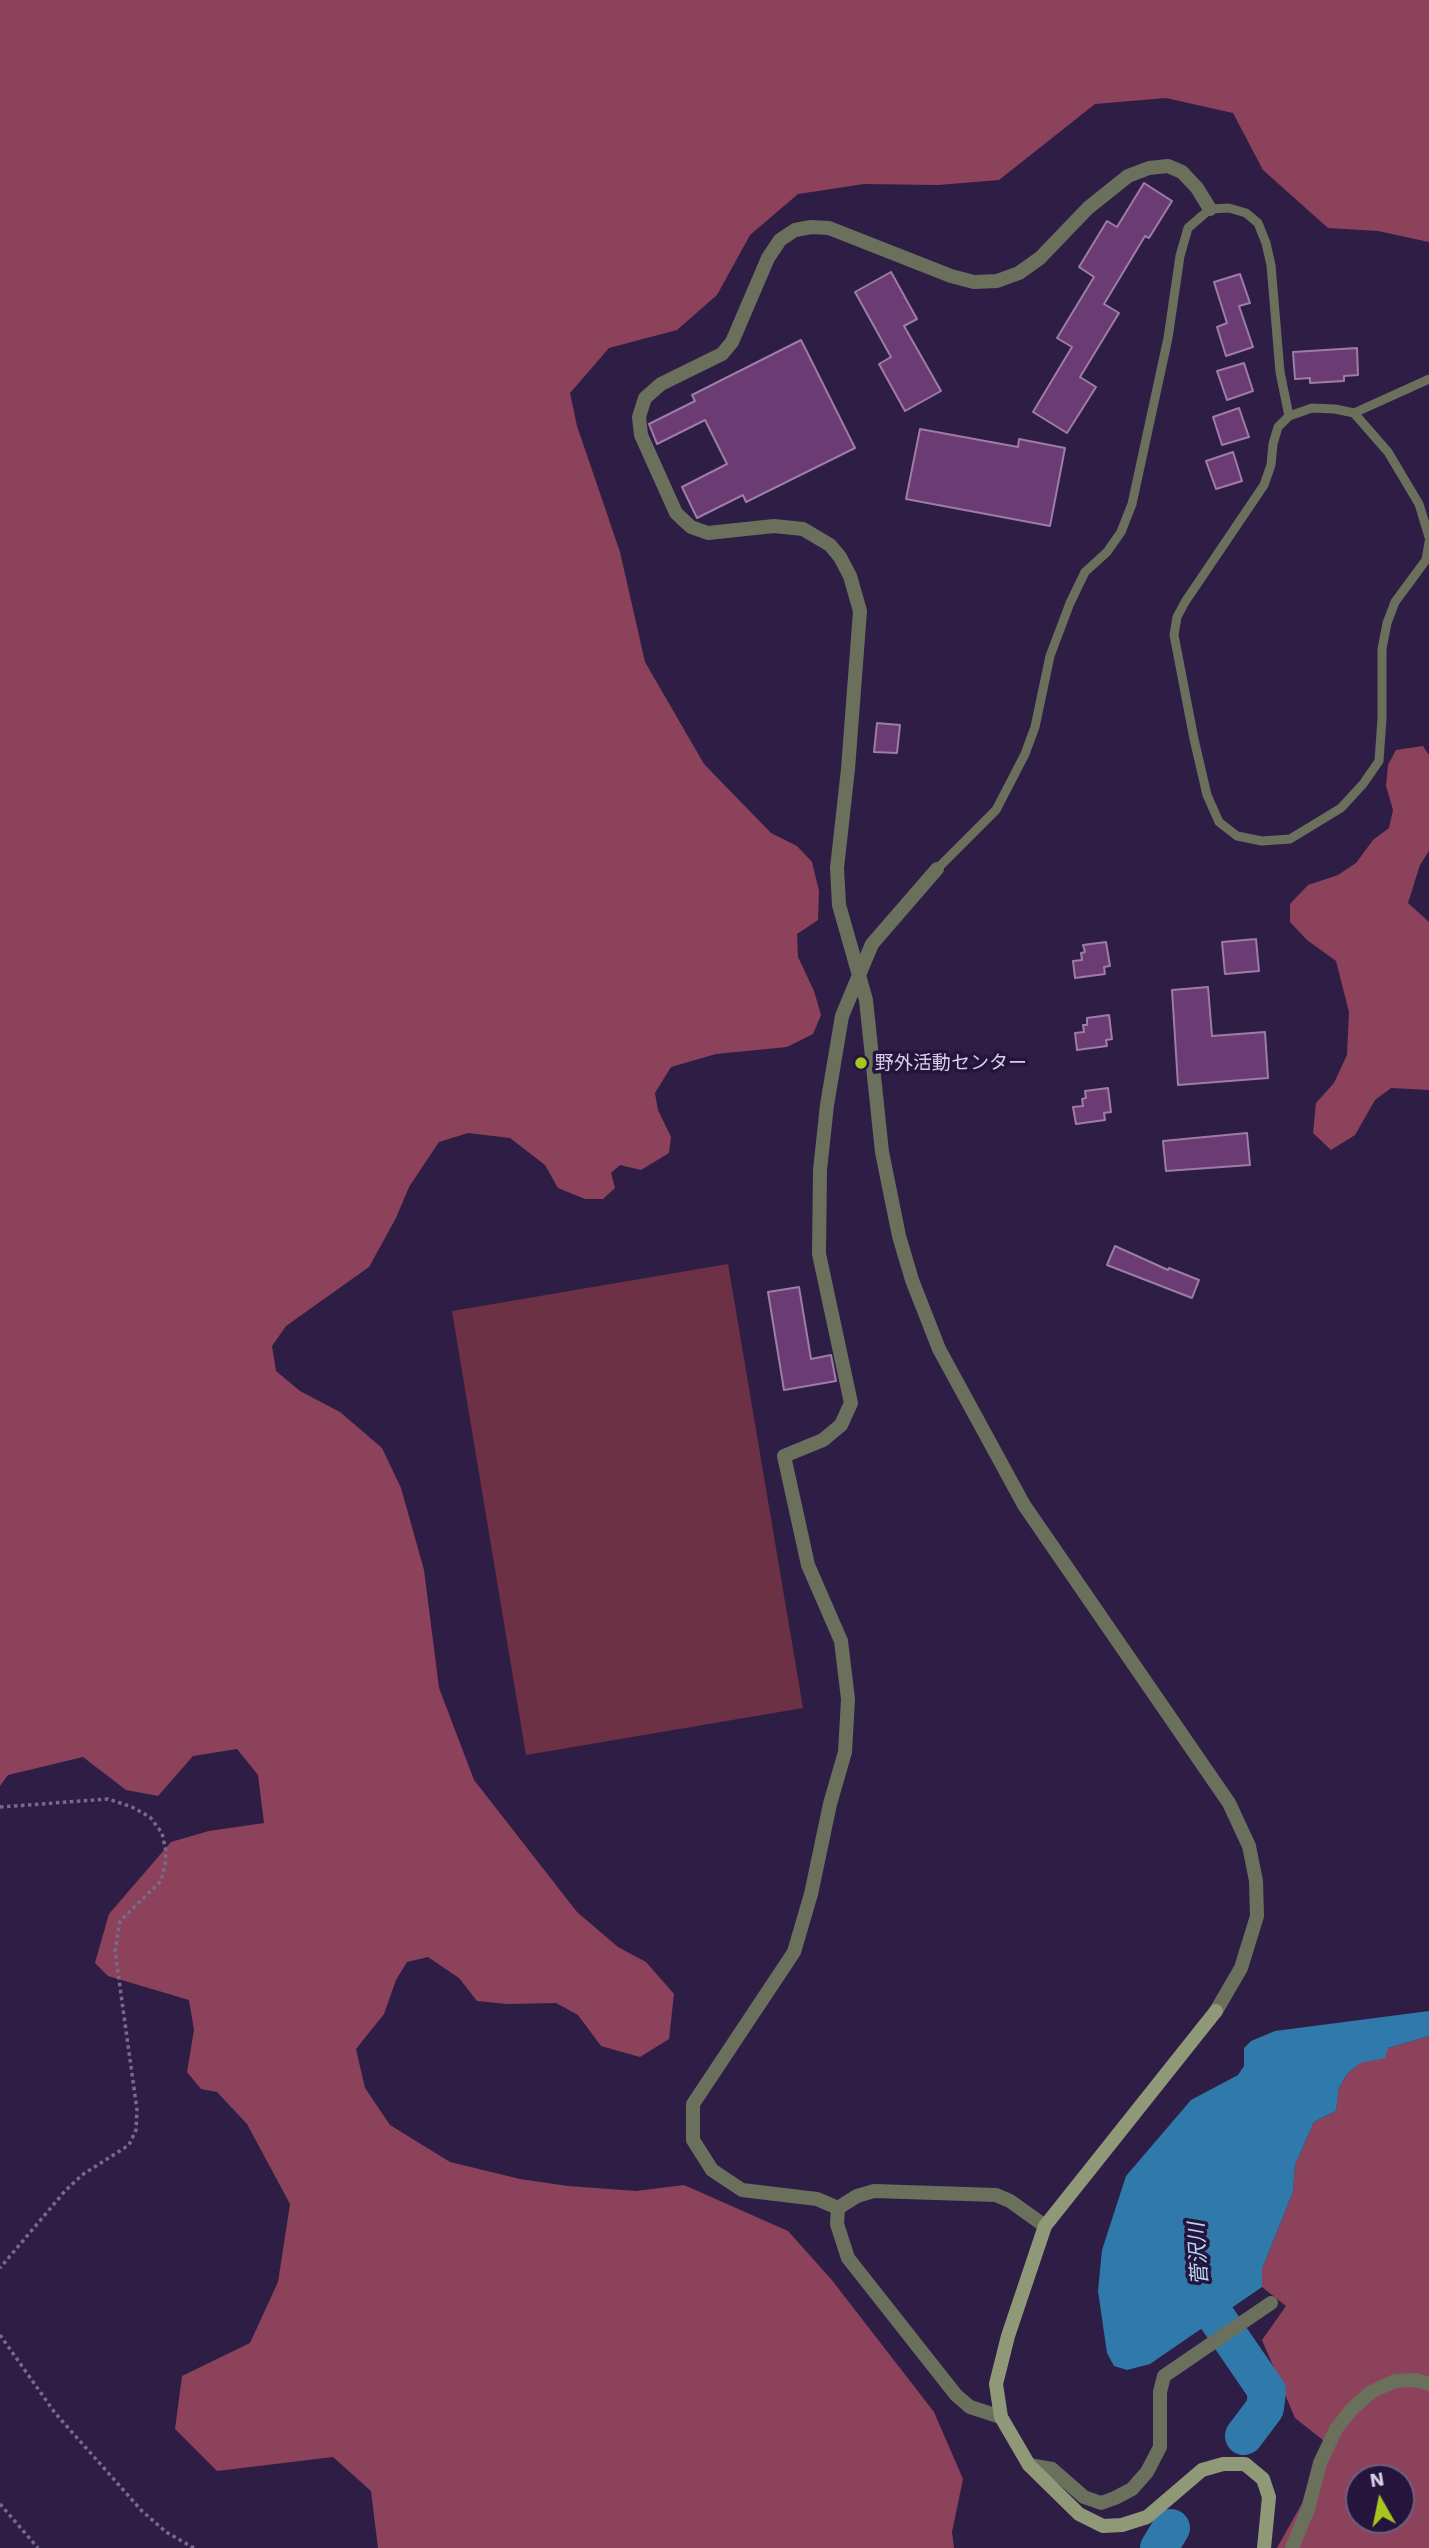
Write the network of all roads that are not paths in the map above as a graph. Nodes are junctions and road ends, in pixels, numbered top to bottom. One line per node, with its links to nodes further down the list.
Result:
1 (1210, 209): 4 (lane); 7 (lane); 8 (street)
2 (1429, 379): 3 (lane)
3 (1354, 413): 4 (lane); 5 (lane)
4 (1289, 416): 6 (lane)
5 (1429, 537)
6 (1429, 542)
7 (937, 869): 8 (street)
8 (858, 975): 9 (street); 10 (street)
9 (838, 2208): 10 (street); 13 (street)
10 (1045, 2225): 13 (street)
11 (1271, 2303): 14 (street)
12 (1429, 2384): 16 (street)
13 (1001, 2417): 14 (street)
14 (1029, 2465): 15 (street)
15 (1264, 2548)
16 (1292, 2548)

